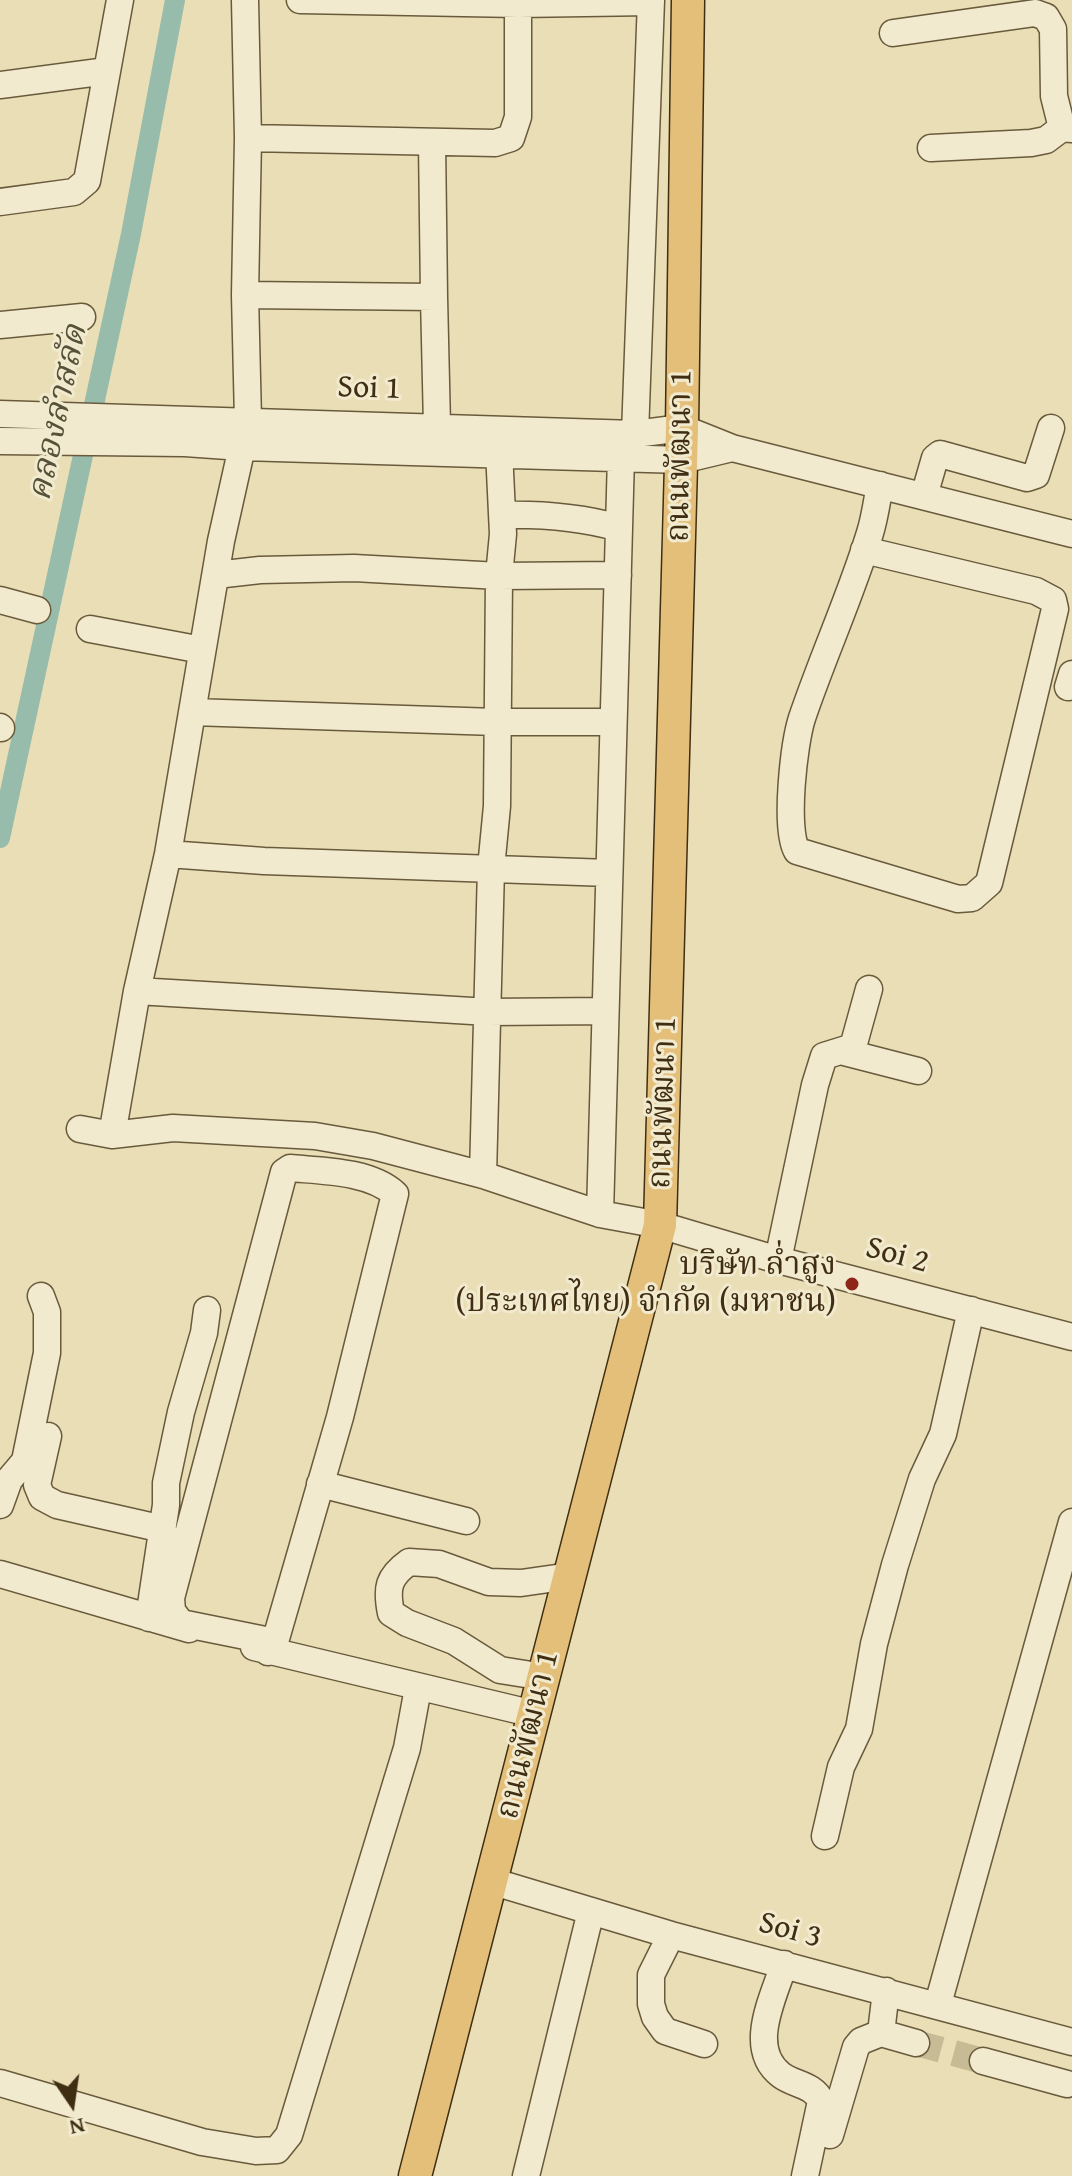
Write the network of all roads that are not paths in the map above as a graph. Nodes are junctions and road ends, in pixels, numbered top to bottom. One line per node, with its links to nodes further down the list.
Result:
1 (120, 0): 9 (street)
2 (245, 0): 12 (street)
3 (300, 0): 6 (street)
4 (688, 0): 23 (main road, ถนนพัฒนา 1)
5 (651, 1): 6 (street); 27 (street)
6 (518, 2): 13 (street)
7 (1035, 6): 8 (street); 11 (street)
8 (893, 33)
9 (107, 71): 10 (street); 15 (street)
10 (0, 85)
11 (1067, 128): 14 (street)
12 (248, 138): 13 (street); 16 (street)
13 (432, 142): 17 (street)
14 (931, 148)
15 (0, 202)
16 (245, 295): 17 (street); 21 (street)
17 (434, 297): 22 (street)
18 (82, 317): 19 (street)
19 (0, 325)
20 (0, 414): 21 (street, Soi 1)
21 (248, 420): 22 (street, Soi 1); 28 (street)
22 (437, 426): 26 (street, Soi 1)
23 (682, 428): 27 (street, Soi 1); 29 (street, Soi 1); 30 (main road, ถนนพัฒนา 1)
24 (1051, 428): 32 (street)
25 (0, 441): 28 (street)
26 (498, 442): 27 (street, Soi 1); 28 (street); 33 (street)
27 (628, 445): 30 (street, Soi 1); 34 (street)
28 (242, 447): 37 (street)
29 (732, 448): 30 (street, Soi 1); 31 (street, Soi 1)
30 (682, 460): 60 (main road, ถนนพัฒนา 1)
31 (880, 485): 32 (street, Soi 1); 36 (street)
32 (924, 496): 35 (street, Soi 1)
33 (502, 515): 34 (street); 39 (street)
34 (619, 528): 38 (street)
35 (1072, 534)
36 (864, 550): 36 (street)
37 (216, 575): 39 (street); 43 (street)
38 (618, 575): 39 (street); 46 (street)
39 (499, 576): 45 (street)
40 (0, 600): 41 (street)
41 (37, 610)
42 (90, 629): 43 (street)
43 (202, 650): 44 (street)
44 (192, 712): 45 (street); 47 (street)
45 (496, 722): 46 (street); 48 (street)
46 (613, 722): 49 (street)
47 (168, 854): 48 (street); 51 (street)
48 (491, 868): 49 (street); 53 (street)
49 (609, 873): 52 (street)
50 (869, 989): 54 (street)
51 (137, 991): 53 (street); 57 (street)
52 (605, 1011): 53 (street); 59 (street)
53 (489, 1012): 58 (street)
54 (844, 1052): 55 (street); 61 (street)
55 (918, 1071)
56 (80, 1129): 57 (street, Soi 2)
57 (112, 1135): 58 (street, Soi 2)
58 (483, 1175): 59 (street, Soi 2)
59 (600, 1214): 60 (street, Soi 2)
60 (660, 1225): 61 (street, Soi 2); 73 (main road, ถนนพัฒนา 1)
61 (778, 1260): 64 (street, Soi 2)
62 (41, 1296): 68 (street)
63 (207, 1310): 71 (street)
64 (971, 1310): 65 (street, Soi 2); 79 (street)
65 (1072, 1337)
66 (51, 1423): 71 (street)
67 (320, 1484): 69 (street); 75 (street); 75 (street)
68 (2, 1497)
69 (466, 1521)
70 (1072, 1522): 85 (street)
71 (163, 1529): 74 (street)
72 (0, 1574): 74 (street)
73 (570, 1576): 76 (main road, ถนนพัฒนา 1); 76 (street)
74 (149, 1618): 75 (street)
75 (271, 1647): 77 (street)
76 (544, 1677): 78 (main road, ถนนพัฒนา 1)
77 (418, 1688): 78 (street); 91 (street)
78 (534, 1714): 80 (main road, ถนนพัฒนา 1)
79 (825, 1836)
80 (491, 1881): 81 (street, Soi 3); 93 (main road, ถนนพัฒนา 1)
81 (591, 1911): 82 (street, Soi 3); 94 (street)
82 (671, 1935): 83 (street, Soi 3); 89 (street)
83 (784, 1964): 84 (street, Soi 3); 95 (street)
84 (886, 1991): 85 (street, Soi 3); 86 (street)
85 (938, 2004): 87 (street, Soi 3)
86 (881, 2033): 88 (street); 96 (street)
87 (1072, 2042)
88 (916, 2043)
89 (704, 2044)
90 (983, 2061): 92 (street)
91 (0, 2083)
92 (1067, 2084)
93 (415, 2176)
94 (526, 2176)
95 (805, 2176)
96 (819, 2176)

